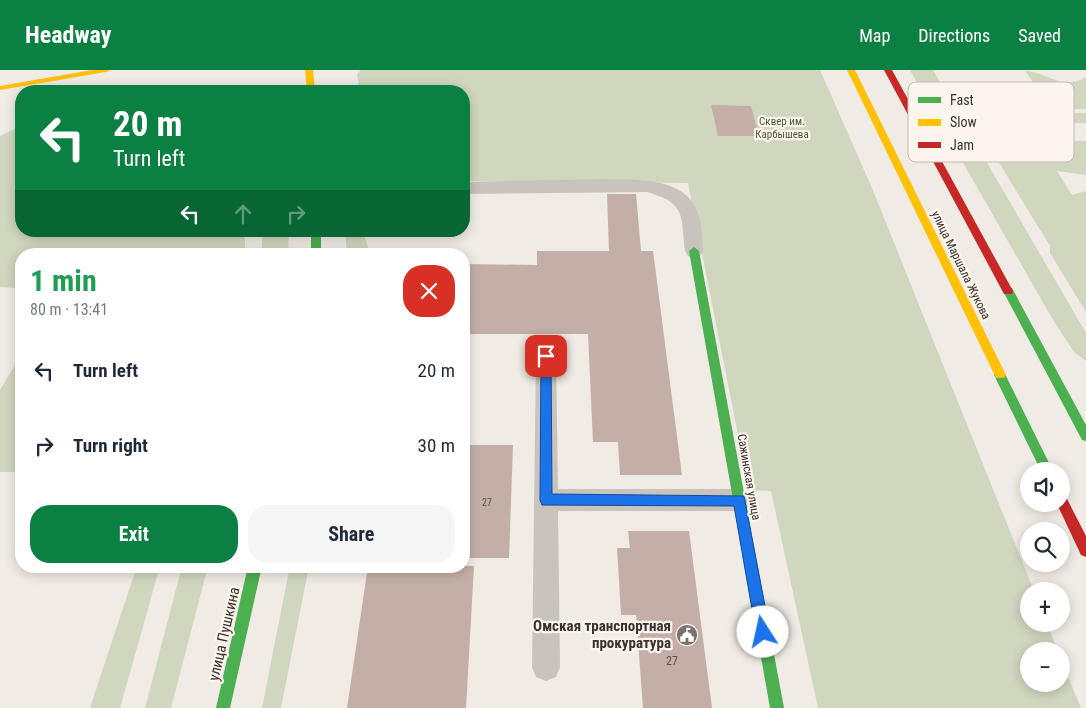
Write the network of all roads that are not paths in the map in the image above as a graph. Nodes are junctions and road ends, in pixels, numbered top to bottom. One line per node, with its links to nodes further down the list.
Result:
1 (106, 70): 5 (main road)
2 (309, 70): 6 (main road)
3 (851, 70): 14 (main road, улица Маршала Жукова)
4 (888, 70): 8 (main road, улица Маршала Жукова)
5 (60, 74): 7 (main road)
6 (310, 85)
7 (0, 88)
8 (908, 107)
9 (938, 162): 13 (main road, улица Маршала Жукова)
10 (470, 188): 11 (lane)
11 (694, 251): 16 (main road, Сажинская улица)
12 (546, 356): 15 (lane)
13 (1086, 436)
14 (1043, 462)
15 (546, 500): 16 (lane); 20 (lane)
16 (739, 500): 22 (main road, Сажинская улица)
17 (1067, 512): 18 (main road)
18 (1086, 550)
19 (253, 573): 21 (main road, улица Пушкина)
20 (546, 668)
21 (223, 708)
22 (777, 708)

